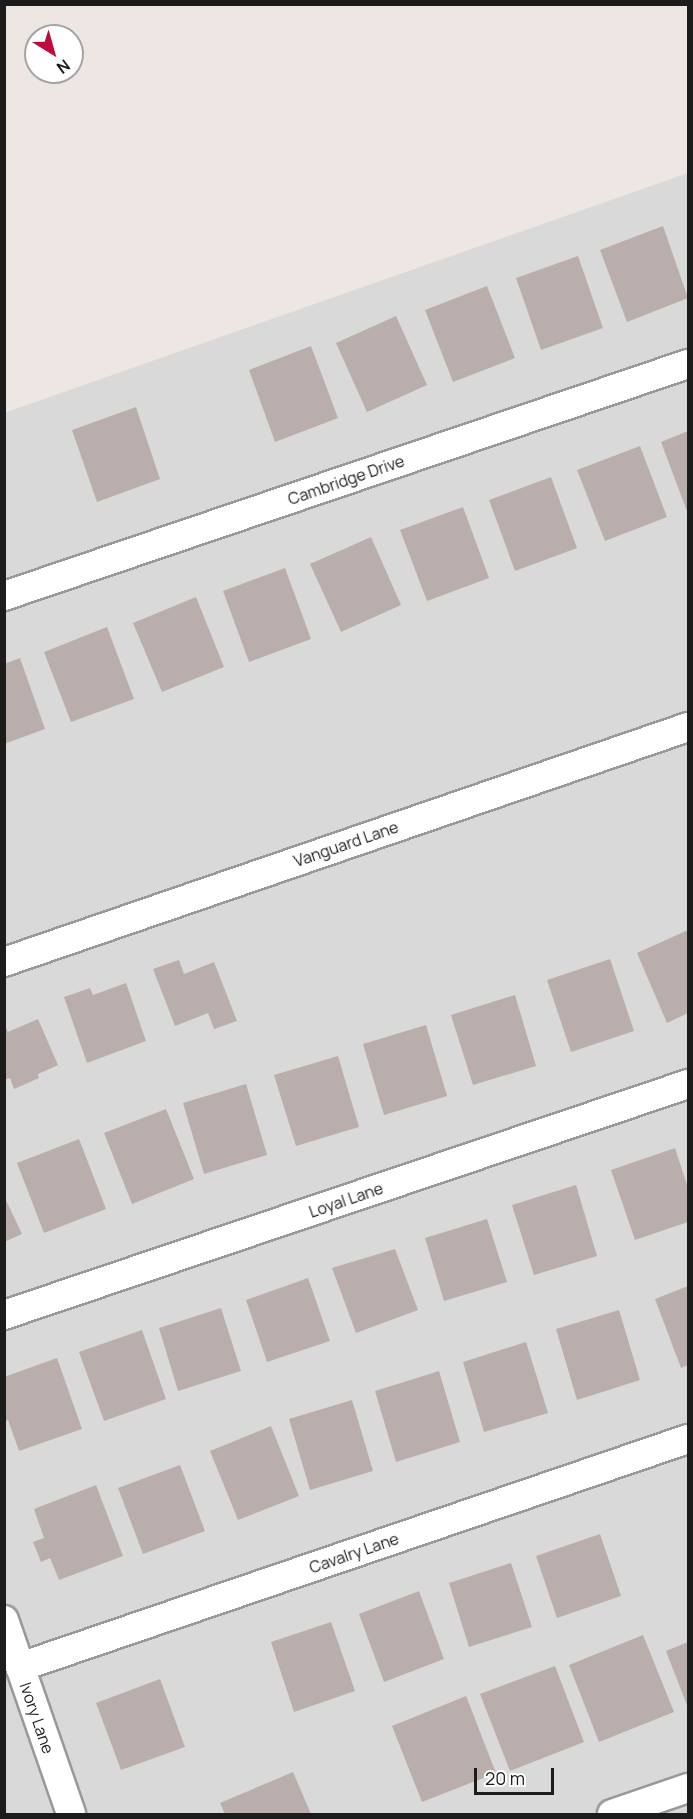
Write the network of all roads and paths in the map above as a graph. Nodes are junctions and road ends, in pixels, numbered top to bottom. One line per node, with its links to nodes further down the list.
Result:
1 (688, 364): 2 (street, Cambridge Drive)
2 (4, 596)
3 (688, 727): 4 (street, Vanguard Lane)
4 (4, 962)
5 (688, 1084): 6 (street, Loyal Lane)
6 (4, 1316)
7 (688, 1439): 9 (street, Cavalry Lane)
8 (4, 1620): 9 (street, Ivory Lane)
9 (20, 1667): 11 (street, Ivory Lane)
10 (688, 1788): 12 (street)
11 (71, 1815)
12 (612, 1815)

